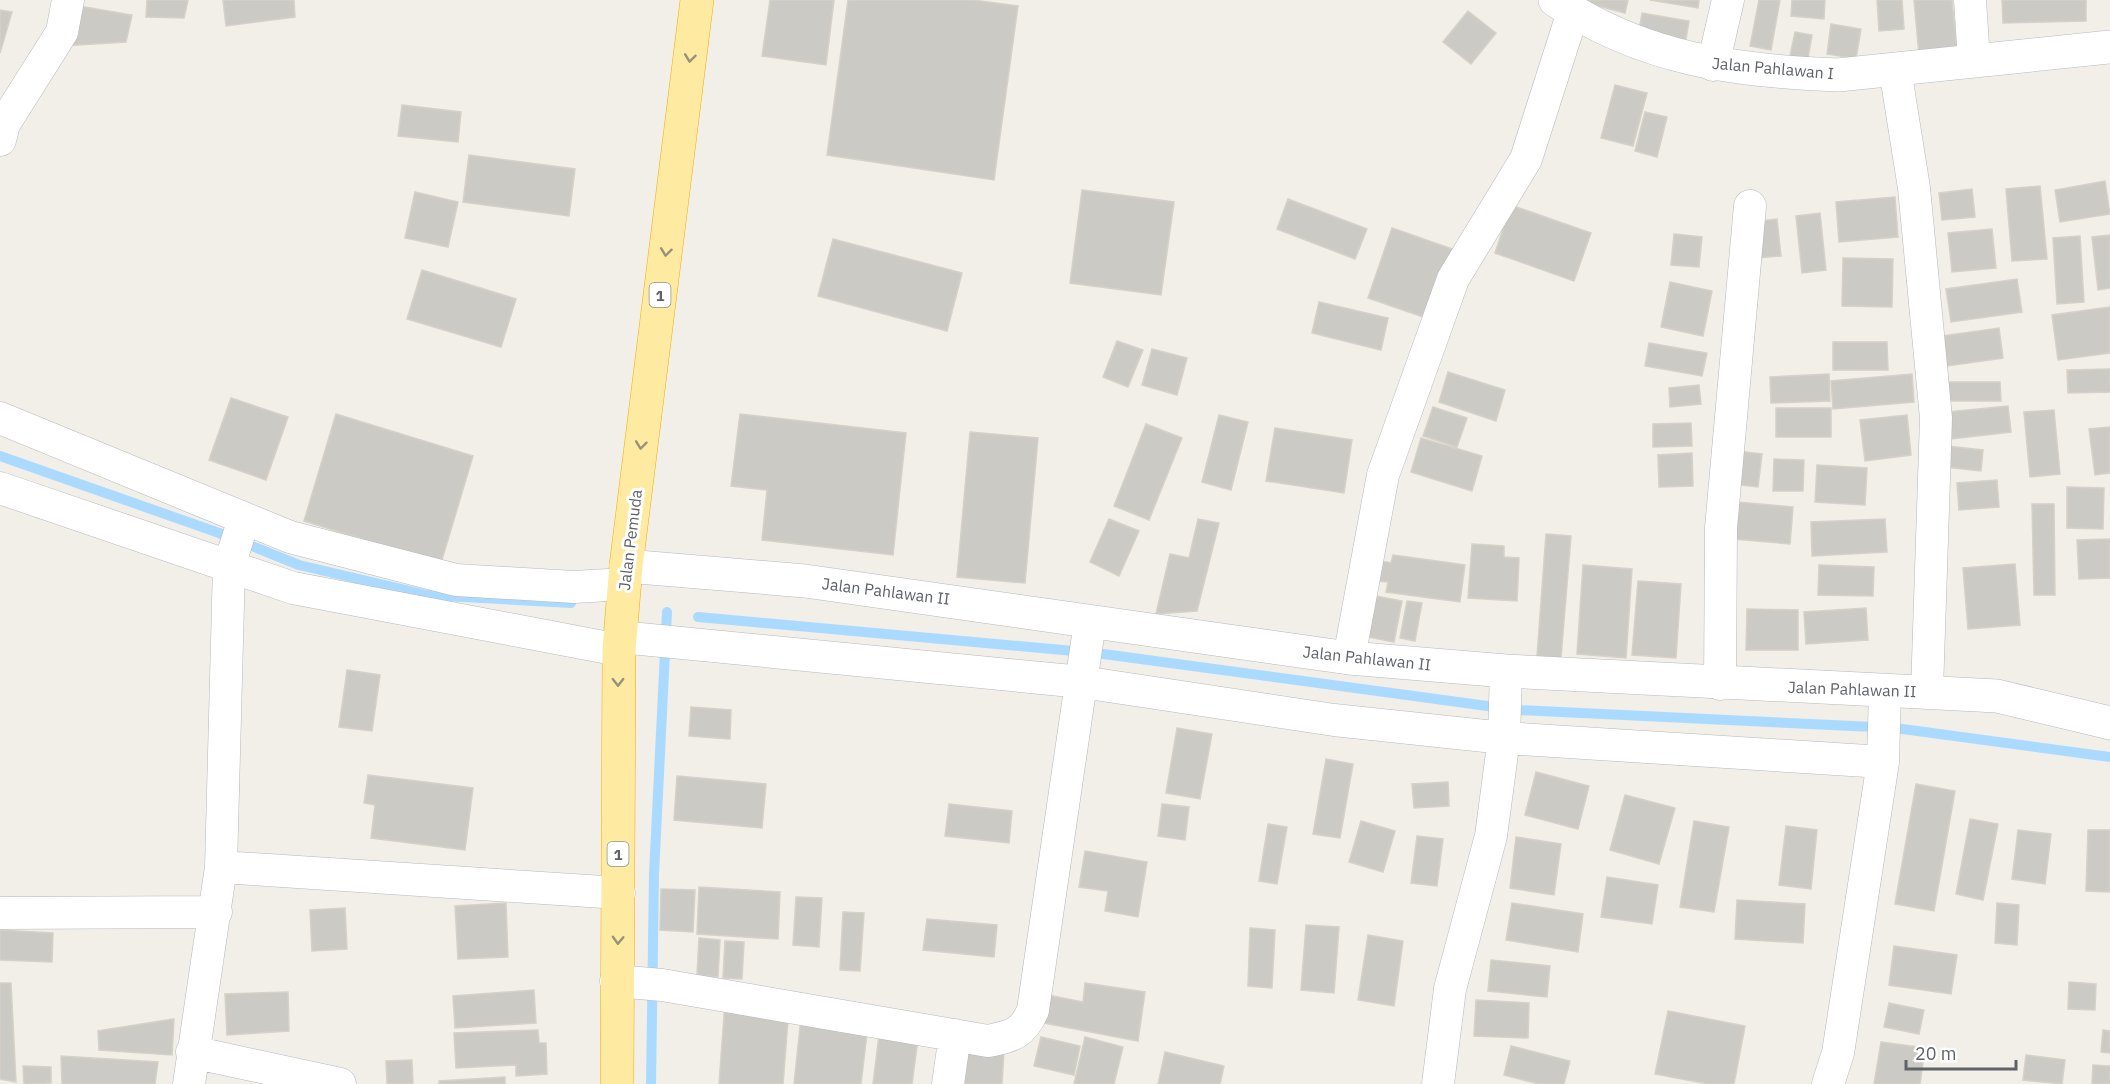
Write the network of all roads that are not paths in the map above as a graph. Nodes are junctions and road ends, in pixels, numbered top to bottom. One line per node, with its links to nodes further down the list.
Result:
1 (68, 0): 10 (street)
2 (697, 0): 15 (highway, Jalan Pemuda / 1, one-way to 15)
3 (1728, 0): 8 (street)
4 (1970, 0): 7 (street)
5 (1564, 6): 8 (street, Jalan Pahlawan I); 18 (street)
6 (2110, 47): 7 (street, Jalan Pahlawan I)
7 (1974, 60): 9 (street, Jalan Pahlawan I)
8 (1713, 65): 9 (street, Jalan Pahlawan I)
9 (1895, 69): 20 (street)
10 (0, 140)
11 (1750, 206): 19 (street)
12 (0, 418): 14 (street)
13 (0, 488): 14 (street)
14 (236, 542): 15 (street); 16 (street); 24 (street)
15 (625, 580): 16 (highway, Jalan Pemuda / 1); 17 (street, Jalan Pahlawan II)
16 (620, 637): 17 (street); 25 (highway, Jalan Pemuda / 1, one-way to 25)
17 (1086, 653): 18 (street, Jalan Pahlawan II); 21 (street); 29 (street)
18 (1349, 658): 21 (street, Jalan Pahlawan II)
19 (1720, 684): 21 (street, Jalan Pahlawan II); 23 (street, Jalan Pahlawan II)
20 (1927, 692): 22 (street, Jalan Pahlawan II); 23 (street, Jalan Pahlawan II)
21 (1505, 707): 23 (street); 35 (street)
22 (2110, 723)
23 (1884, 728): 36 (street)
24 (221, 867): 25 (street); 26 (street)
25 (619, 893): 28 (highway, Jalan Pemuda / 1, one-way to 28)
26 (216, 912): 27 (street); 30 (street)
27 (0, 914)
28 (624, 981): 29 (street); 33 (highway, Jalan Pemuda / 1)
29 (955, 1035): 34 (street)
30 (192, 1052): 31 (street); 32 (street)
31 (189, 1084)
32 (340, 1084)
33 (617, 1084)
34 (948, 1084)
35 (1438, 1084)
36 (1828, 1084)

